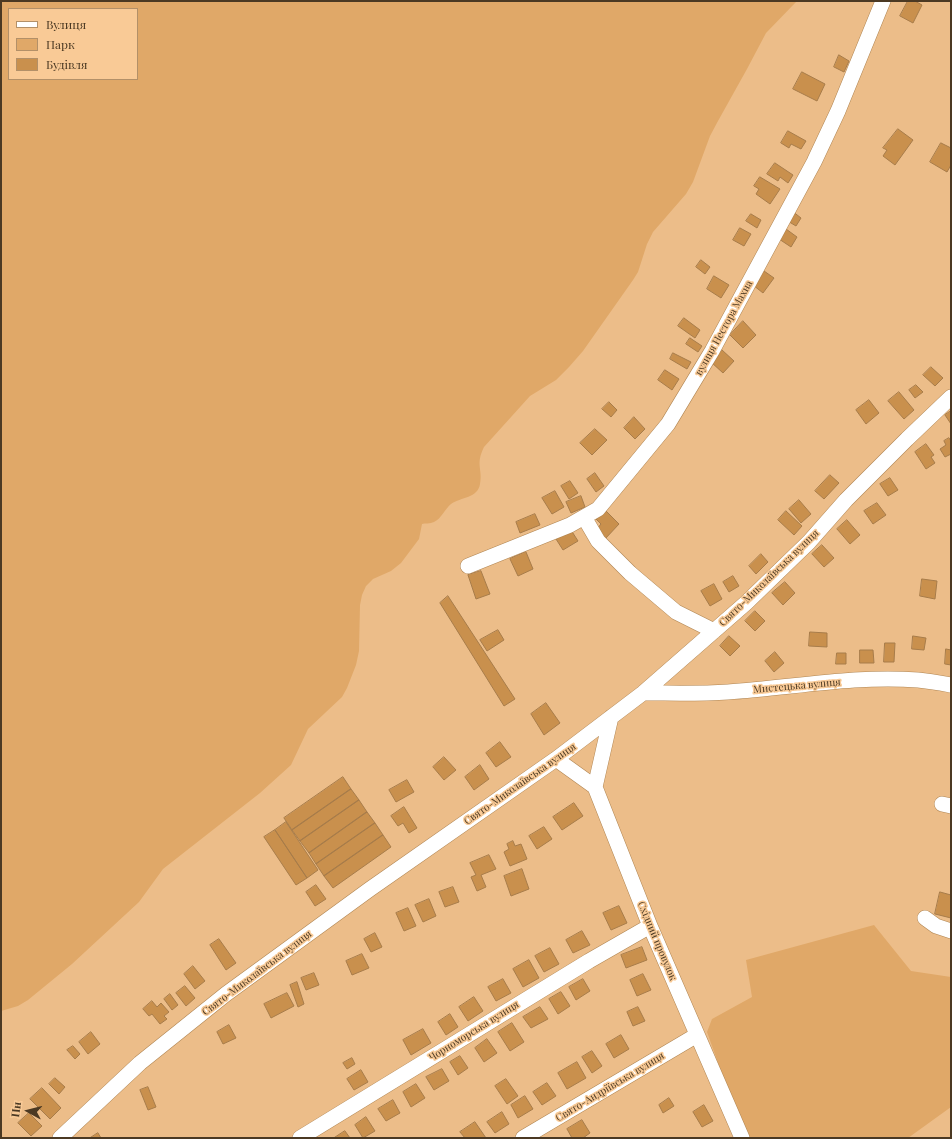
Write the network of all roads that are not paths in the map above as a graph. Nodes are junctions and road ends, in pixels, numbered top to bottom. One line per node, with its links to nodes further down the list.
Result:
1 (882, 1): 3 (street, вулиця Нестора Махна)
2 (951, 397): 5 (street, Свято-Миколаївська вулиця)
3 (584, 517): 4 (street, вулиця Нестора Махна); 5 (street)
4 (468, 566)
5 (714, 631): 7 (street, Свято-Миколаївська вулиця)
6 (951, 685): 7 (street, Мистецька вулиця)
7 (643, 693): 8 (street, Свято-Миколаївська вулиця)
8 (611, 717): 9 (street, Свято-Миколаївська вулиця); 10 (street)
9 (556, 759): 10 (street); 15 (street, Свято-Миколаївська вулиця)
10 (595, 787): 12 (street, Східний провулок)
11 (925, 918): 13 (street)
12 (650, 926): 14 (street, Східний провулок); 16 (street, Чорноморська вулиця)
13 (951, 930)
14 (697, 1035): 17 (street, Свято-Андріївська вулиця); 18 (street, Східний провулок)
15 (60, 1138)
16 (300, 1138)
17 (523, 1138)
18 (742, 1138)

